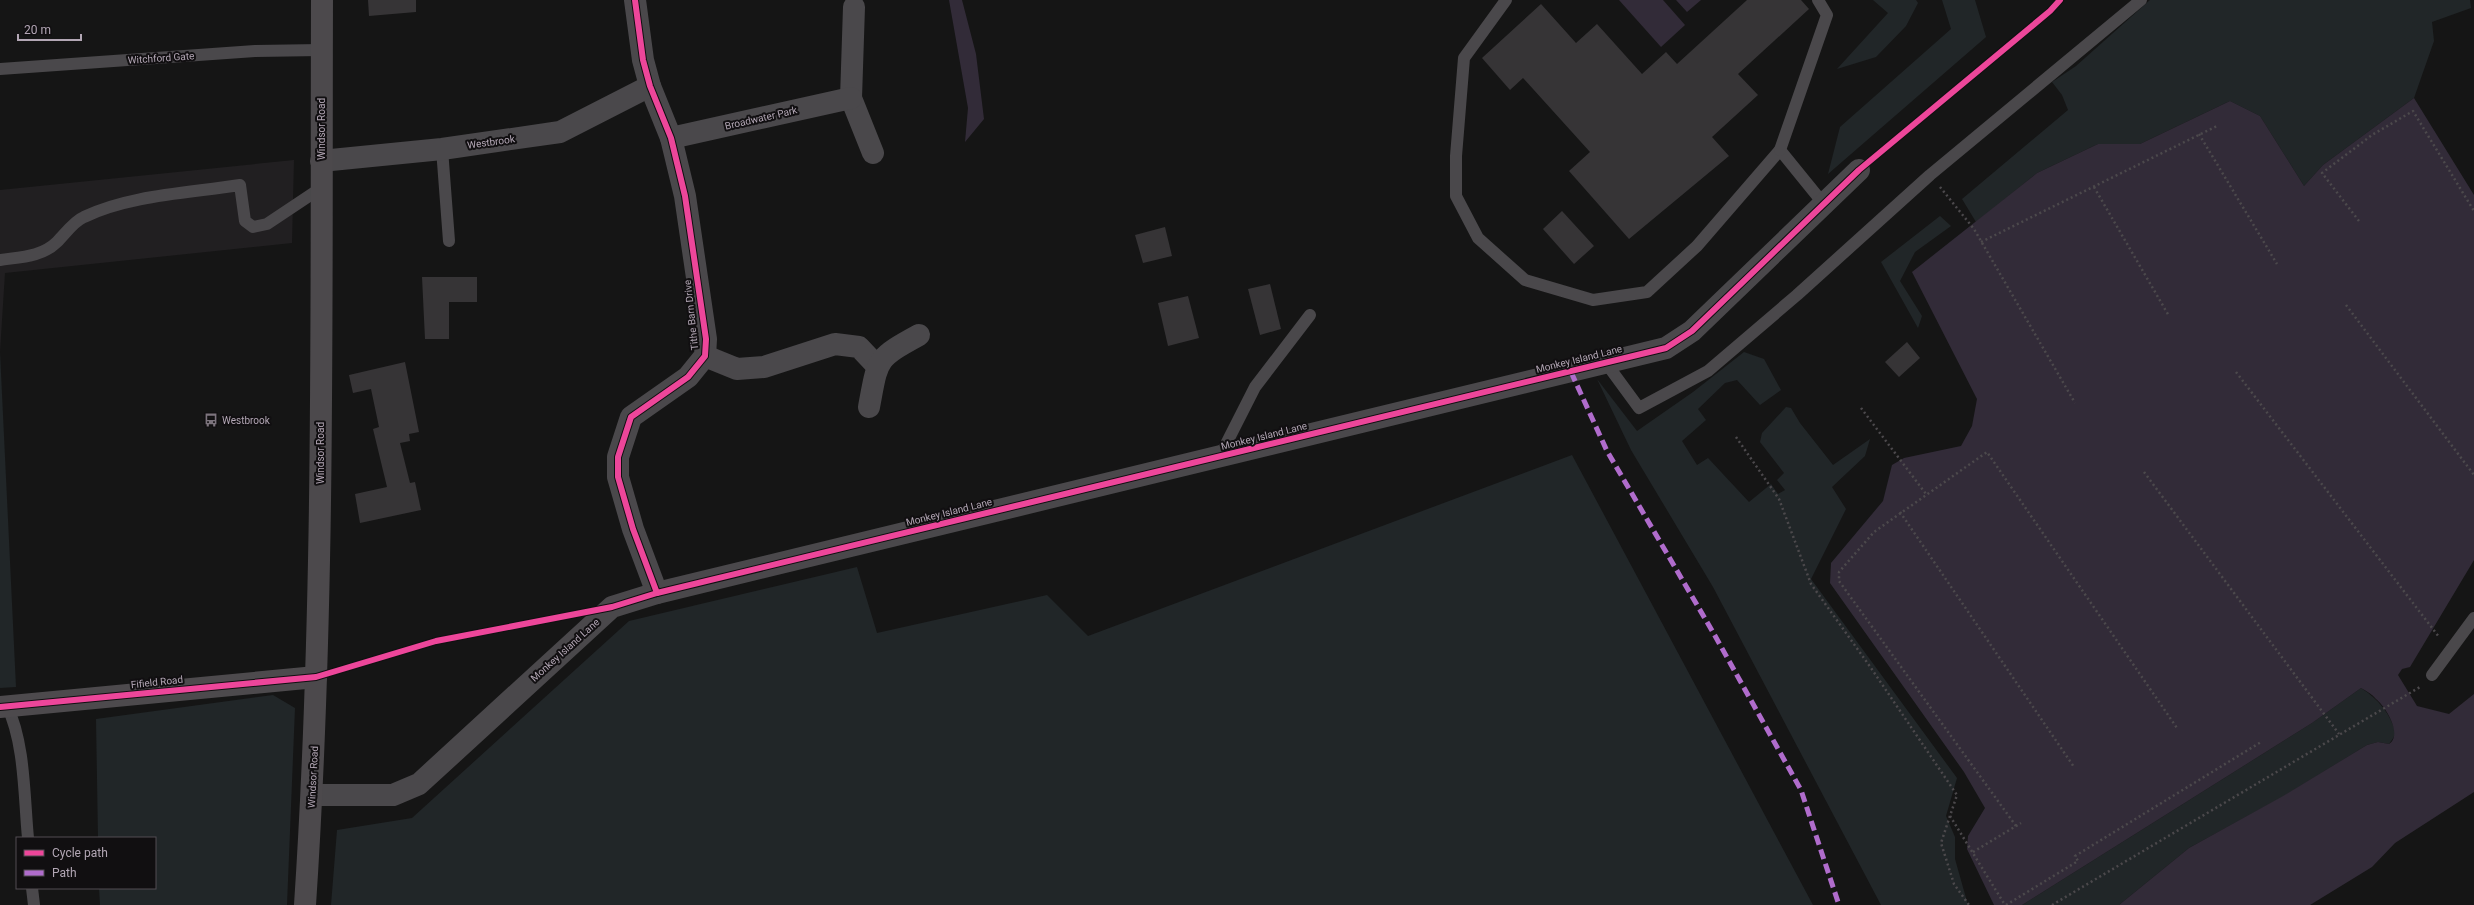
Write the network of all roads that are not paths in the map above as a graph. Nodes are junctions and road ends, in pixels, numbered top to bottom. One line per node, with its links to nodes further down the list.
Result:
1 (322, 0): 7 (main road, Windsor Road)
2 (635, 0): 9 (street, Tithe Barn Drive)
3 (1506, 0): 13 (lane)
4 (1818, 0): 13 (lane)
5 (2141, 0): 24 (lane)
6 (854, 7): 10 (street)
7 (321, 50): 8 (lane, Witchford Gate); 15 (main road, Windsor Road)
8 (0, 69)
9 (650, 86): 11 (street, Tithe Barn Drive); 12 (street, Westbrook)
10 (851, 98): 11 (street, Broadwater Park); 14 (street)
11 (671, 138): 23 (street, Tithe Barn Drive)
12 (442, 149): 15 (street, Westbrook); 19 (lane)
13 (1780, 150): 18 (lane)
14 (873, 153)
15 (321, 162): 17 (main road, Windsor Road)
16 (1859, 170): 18 (street, Monkey Island Lane)
17 (321, 188): 20 (lane); 31 (main road, Windsor Road)
18 (1823, 203): 24 (street, Monkey Island Lane)
19 (449, 241)
20 (0, 260)
21 (1310, 315): 27 (lane)
22 (919, 335): 25 (street)
23 (705, 356): 25 (street); 28 (street, Tithe Barn Drive)
24 (1606, 363): 27 (street, Monkey Island Lane)
25 (876, 365): 26 (street)
26 (868, 407)
27 (1220, 456): 28 (street, Monkey Island Lane)
28 (657, 593): 33 (street, Monkey Island Lane)
29 (2474, 618): 30 (lane)
30 (2432, 676)
31 (316, 677): 32 (street, Fifield Road); 33 (main road, Windsor Road)
32 (4, 706): 34 (lane)
33 (312, 795): 37 (main road, Windsor Road)
34 (28, 837)
35 (32, 889): 36 (lane)
36 (34, 905)
37 (305, 905)

